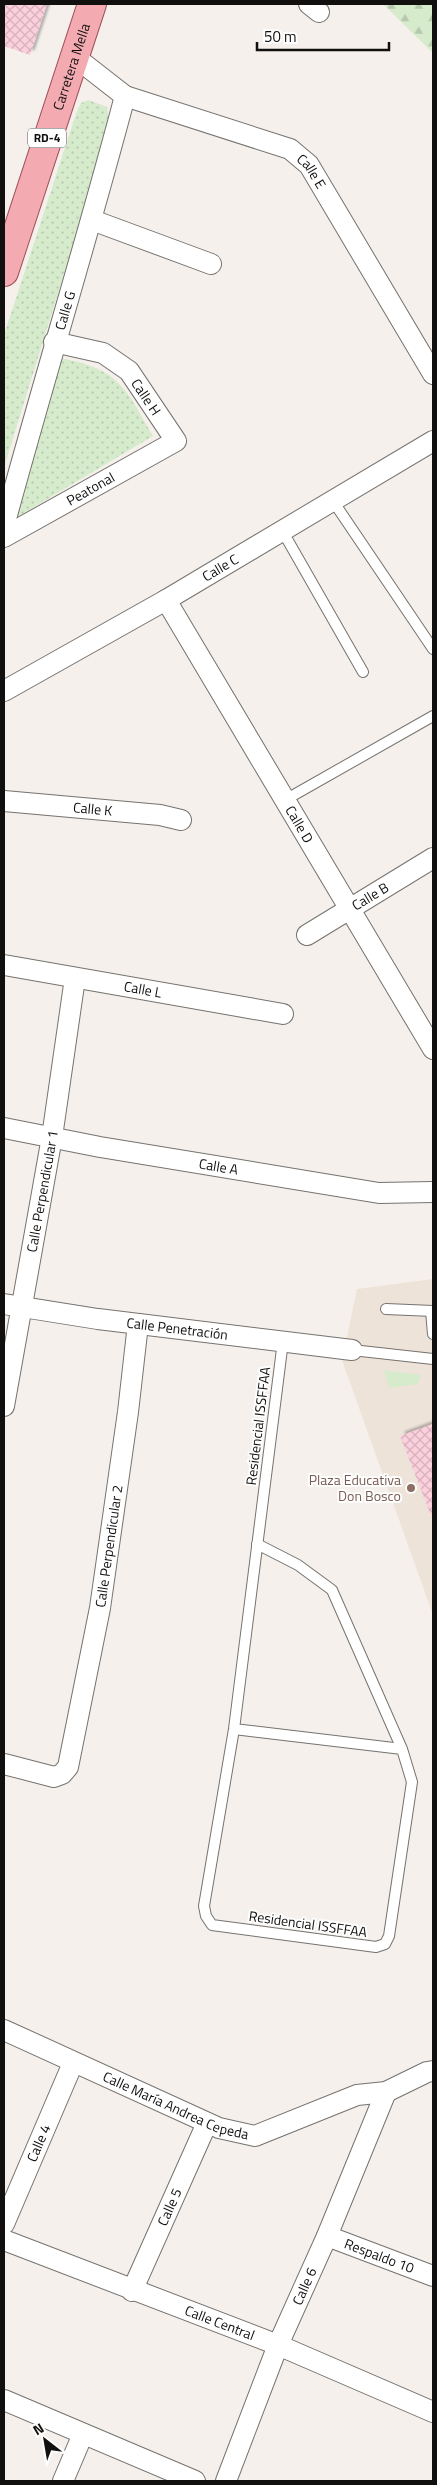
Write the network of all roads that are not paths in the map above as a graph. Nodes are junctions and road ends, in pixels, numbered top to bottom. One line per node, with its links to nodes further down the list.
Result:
1 (92, 4): 2 (main road, Carretera Mella / RD-4)
2 (75, 57): 3 (street, Calle E); 6 (main road, Carretera Mella / RD-4)
3 (125, 96): 4 (street, Calle G); 8 (street, Calle E)
4 (92, 220): 5 (street); 7 (street, Calle G)
5 (211, 264)
6 (4, 272)
7 (54, 342): 9 (street, Calle H); 12 (street, Calle G)
8 (433, 374)
9 (176, 440): 14 (street, Peatonal)
10 (433, 441): 11 (street, Calle C)
11 (333, 501): 13 (street, Calle C); 16 (lane)
12 (4, 526)
13 (283, 532): 15 (street, Calle C); 17 (lane)
14 (4, 537)
15 (166, 600): 18 (street, Calle C); 21 (street, Calle D)
16 (433, 649)
17 (363, 672)
18 (4, 691)
19 (433, 716): 21 (lane)
20 (4, 800): 22 (street, Calle K)
21 (285, 800): 24 (street, Calle D)
22 (181, 820)
23 (433, 858): 24 (street, Calle B)
24 (350, 908): 25 (street, Calle B); 29 (street, Calle D)
25 (307, 935)
26 (4, 965): 27 (street, Calle L)
27 (76, 978): 28 (street, Calle L); 31 (street, Calle Perpendicular 1)
28 (283, 1014)
29 (433, 1049)
30 (4, 1128): 31 (street, Calle A)
31 (52, 1137): 32 (street, Calle A); 33 (street, Calle Perpendicular 1)
32 (433, 1192)
33 (12, 1306): 36 (street, Calle Penetración); 41 (street, Calle Perpendicular 1)
34 (386, 1309): 35 (lane)
35 (432, 1311): 37 (lane)
36 (138, 1324): 38 (street, Calle Penetración); 45 (street, Calle Perpendicular 2)
37 (433, 1334)
38 (283, 1341): 39 (street, Calle Penetración); 42 (lane, Residencial ISSFFAA)
39 (352, 1350): 40 (lane)
40 (433, 1359)
41 (4, 1406)
42 (257, 1544): 43 (lane, Residencial ISSFFAA); 44 (lane, Residencial ISSFFAA)
43 (234, 1729): 44 (lane); 44 (lane, Residencial ISSFFAA)
44 (402, 1749)
45 (4, 1764)
46 (4, 2030): 47 (street, Calle María Andrea Cepeda)
47 (74, 2063): 50 (street, Calle María Andrea Cepeda); 51 (street, Calle 4)
48 (433, 2071): 49 (street, Calle María Andrea Cepeda)
49 (386, 2092): 50 (street, Calle María Andrea Cepeda); 52 (street, Calle 6)
50 (207, 2123): 55 (street, Calle 5)
51 (4, 2224)
52 (327, 2236): 54 (street, Respaldo 10); 56 (street, Calle 6)
53 (4, 2240): 55 (street, Calle Central)
54 (433, 2276)
55 (132, 2291): 56 (street, Calle Central)
56 (278, 2345): 58 (street, Calle Central); 62 (street, Calle 6)
57 (4, 2400): 59 (street)
58 (433, 2412)
59 (83, 2434): 60 (street); 61 (street)
60 (63, 2481)
61 (195, 2481)
62 (226, 2481)

